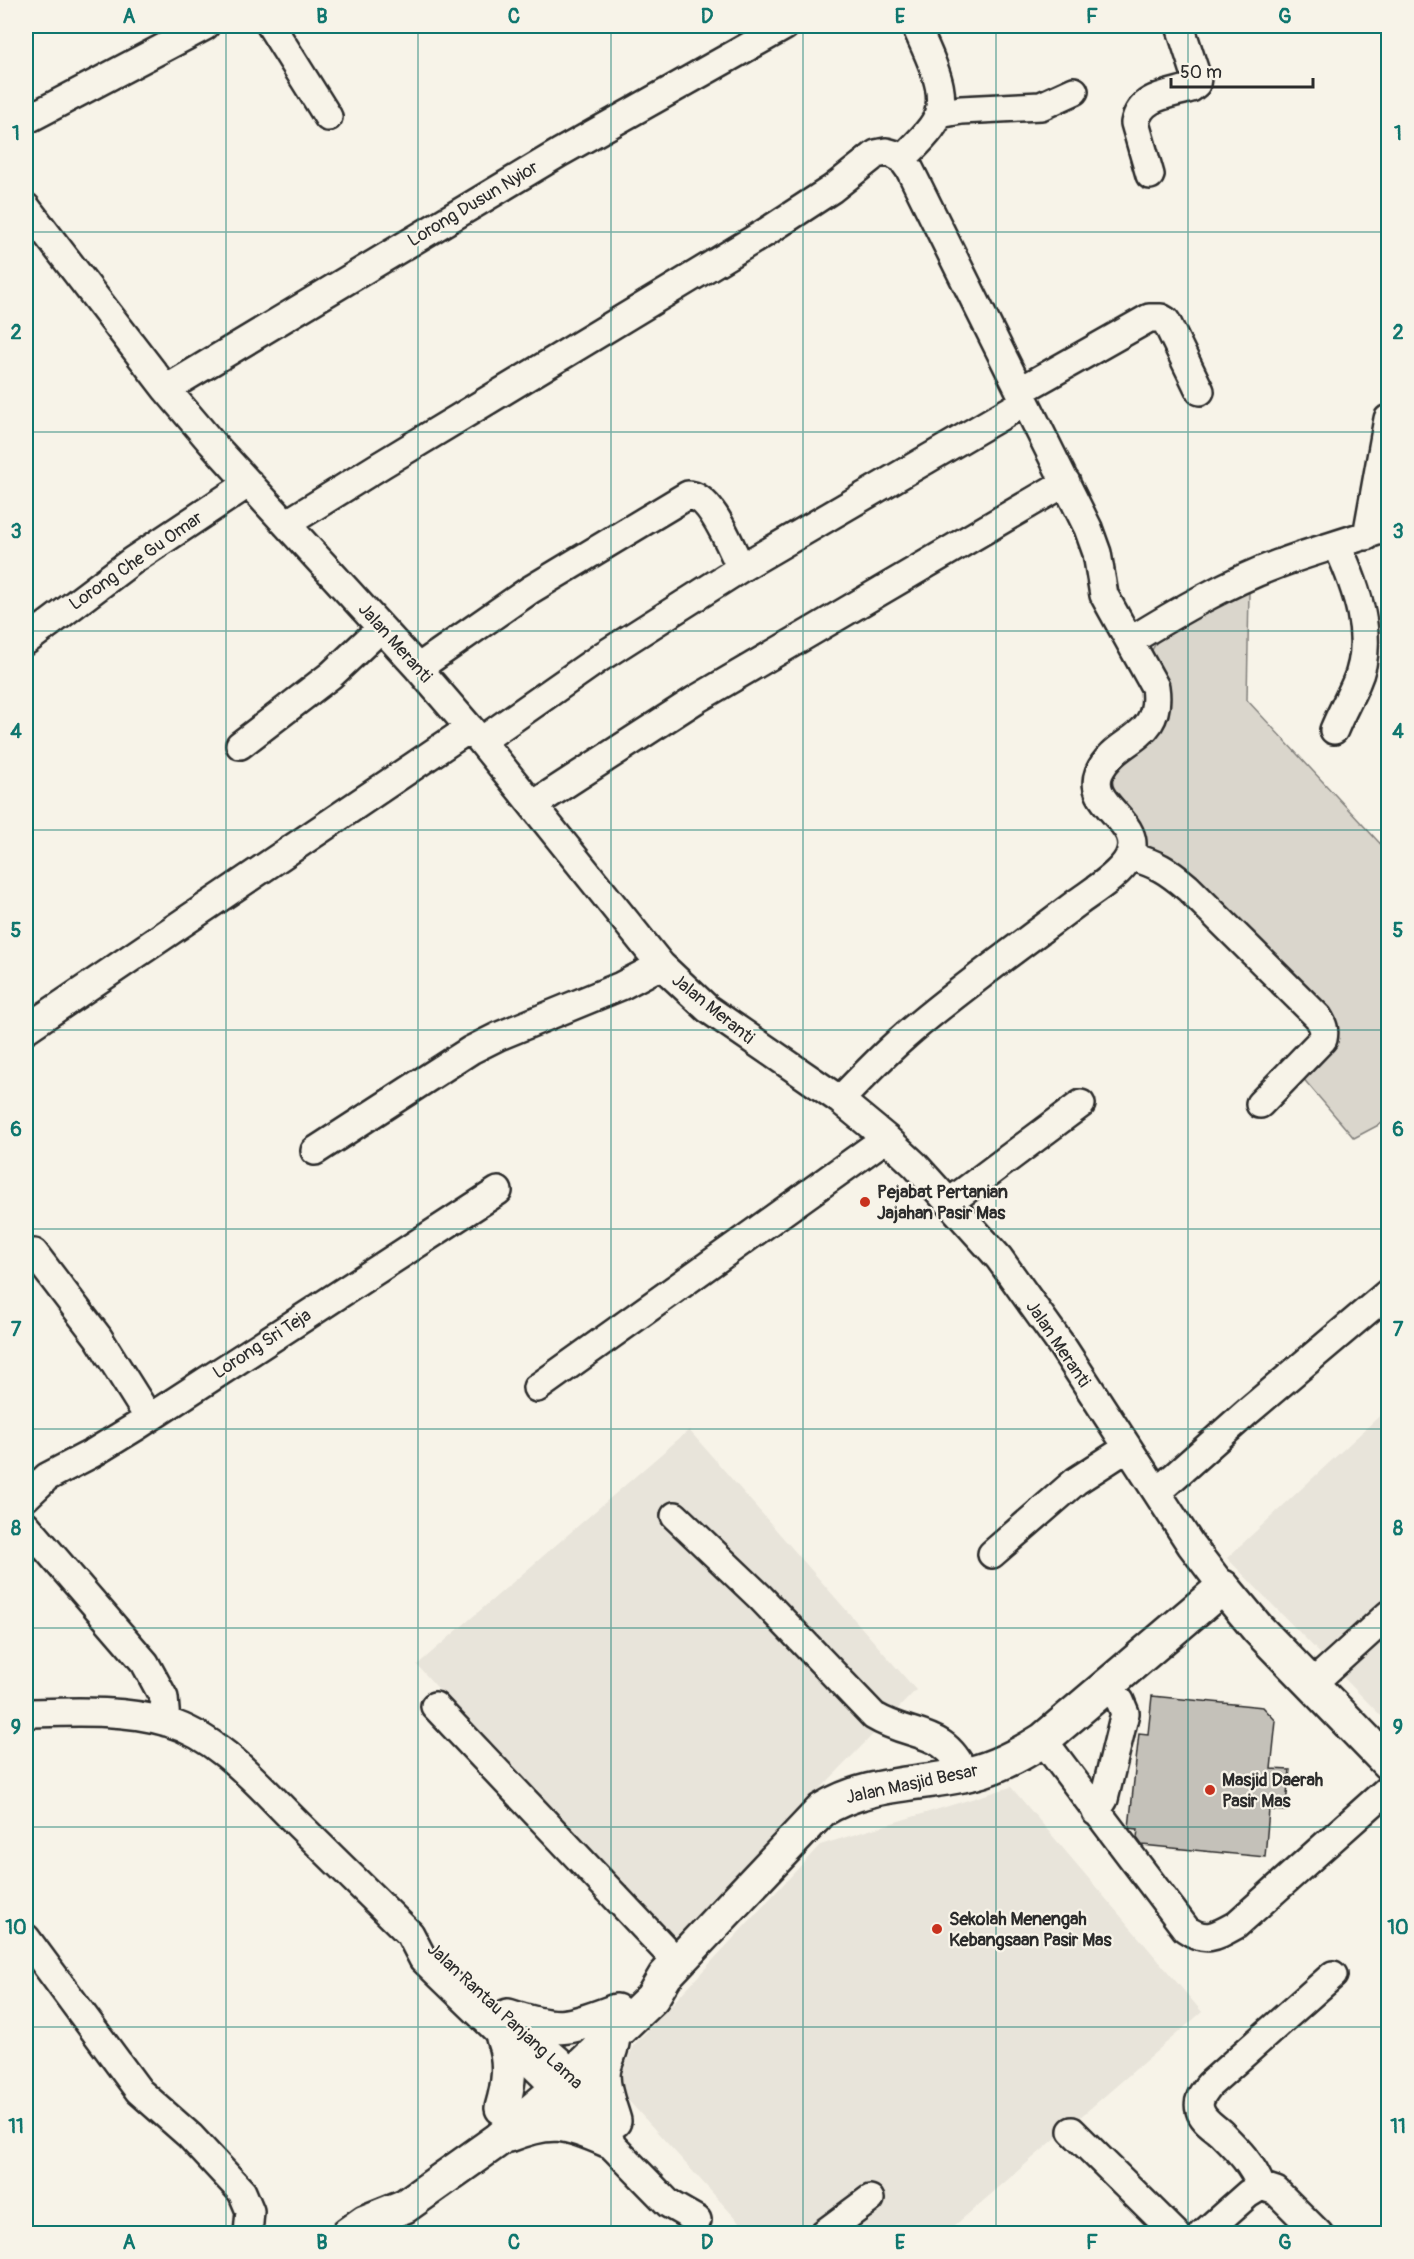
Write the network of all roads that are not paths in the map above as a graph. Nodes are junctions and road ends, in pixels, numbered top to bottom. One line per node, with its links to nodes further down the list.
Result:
1 (205, 26): 9 (street)
2 (271, 26): 8 (street)
3 (784, 26): 13 (street, Lorong Dusun Nyior)
4 (916, 26): 7 (street)
5 (1180, 26): 11 (street)
6 (1074, 91): 7 (street)
7 (939, 114): 10 (street)
8 (328, 117)
9 (26, 120)
10 (902, 159): 15 (street); 19 (street)
11 (1150, 175)
12 (26, 207): 13 (street, Jalan Meranti)
13 (166, 389): 18 (street, Jalan Meranti)
14 (1200, 391): 15 (street)
15 (1022, 396): 17 (street); 22 (street)
16 (1389, 419): 20 (street)
17 (1066, 482): 25 (street); 30 (street)
18 (249, 483): 19 (street, Jalan Meranti); 24 (street, Lorong Che Gu Omar)
19 (286, 524): 23 (street, Jalan Meranti)
20 (1378, 531): 21 (street)
21 (1337, 545): 25 (street); 27 (street)
22 (741, 568): 26 (street); 28 (street)
23 (381, 628): 26 (street, Jalan Meranti); 29 (street)
24 (26, 641)
25 (1130, 641): 31 (street)
26 (418, 668): 28 (street, Jalan Meranti)
27 (1334, 730)
28 (476, 735): 30 (street, Jalan Meranti); 33 (street)
29 (240, 745)
30 (533, 805): 32 (street, Jalan Meranti)
31 (1130, 856): 34 (street); 36 (street)
32 (661, 965): 34 (street, Jalan Meranti); 38 (street)
33 (26, 1029)
34 (840, 1100): 37 (street, Jalan Meranti)
35 (1081, 1104): 40 (street)
36 (1260, 1104)
37 (886, 1138): 40 (street, Jalan Meranti); 43 (street)
38 (315, 1151)
39 (498, 1191): 44 (street, Lorong Sri Teja)
40 (950, 1202): 45 (street, Jalan Meranti)
41 (34, 1253): 44 (street)
42 (1389, 1293): 46 (street)
43 (537, 1388)
44 (149, 1418): 47 (street, Lorong Sri Teja)
45 (1127, 1448): 46 (street, Jalan Meranti); 50 (street)
46 (1157, 1492): 51 (street, Jalan Meranti)
47 (26, 1497)
48 (675, 1516): 60 (street)
49 (26, 1525): 57 (street)
50 (992, 1554)
51 (1223, 1587): 53 (main road, Jalan Meranti); 54 (main road, Jalan Masjid Besar)
52 (1389, 1615): 53 (street)
53 (1312, 1684): 59 (main road, Jalan Meranti)
54 (1107, 1686): 58 (main road, Jalan Masjid Besar); 62 (street)
55 (435, 1706): 64 (street)
56 (26, 1713): 57 (street, Jalan Rantau Panjang Lama)
57 (166, 1722): 67 (street, Jalan Rantau Panjang Lama)
58 (1043, 1740): 60 (main road, Jalan Masjid Besar); 62 (street)
59 (1389, 1763)
60 (965, 1775): 64 (main road, Jalan Masjid Besar)
61 (1389, 1789): 62 (street)
62 (1096, 1812)
63 (26, 1938): 76 (street)
64 (672, 1970): 66 (main road, Jalan Masjid Besar)
65 (1333, 1975): 72 (street)
66 (614, 2023): 67 (main road); 68 (main road, Jalan Masjid Besar); 70 (main road)
67 (506, 2027): 68 (street, Jalan Rantau Panjang Lama); 69 (main road)
68 (557, 2075): 69 (main road, Jalan Masjid Besar); 70 (street, Jalan Rantau Panjang Lama)
69 (500, 2124): 70 (main road); 75 (main road)
70 (611, 2131): 74 (street, Jalan Rantau Panjang Lama)
71 (1072, 2131): 78 (street)
72 (1261, 2186): 79 (street); 80 (street)
73 (870, 2199): 77 (street)
74 (703, 2227)
75 (357, 2228)
76 (248, 2234)
77 (823, 2234)
78 (1176, 2234)
79 (1203, 2234)
80 (1319, 2234)

